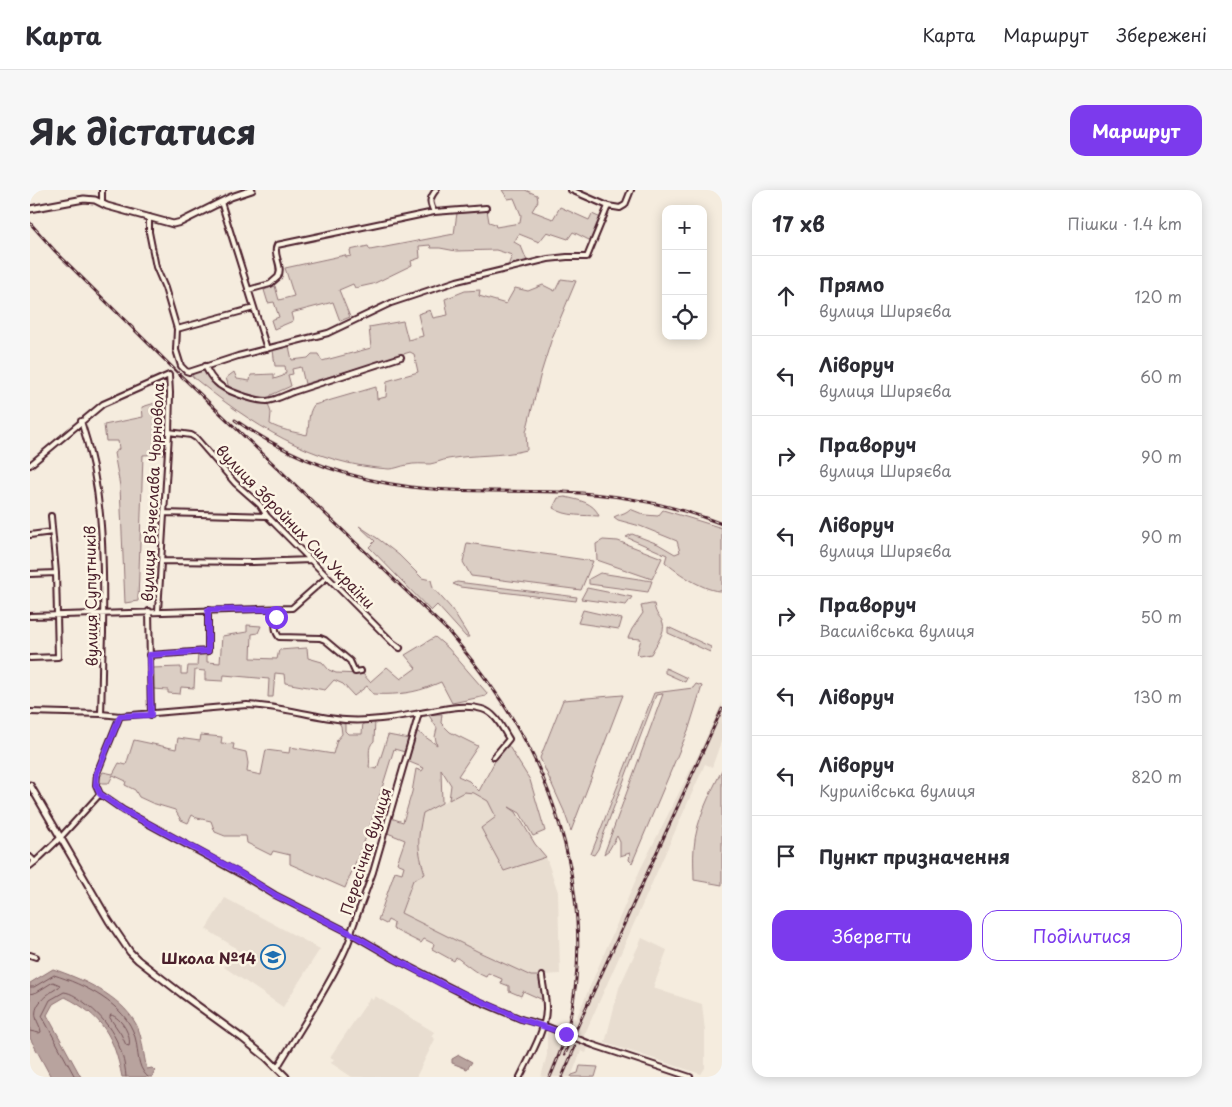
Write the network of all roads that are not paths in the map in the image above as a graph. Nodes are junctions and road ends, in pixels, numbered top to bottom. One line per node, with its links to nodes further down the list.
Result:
1 (102, 190): 6 (street)
2 (252, 190): 7 (street)
3 (436, 190): 11 (street)
4 (571, 190): 8 (street)
5 (631, 190): 8 (street)
6 (102, 202): 10 (street); 12 (street)
7 (221, 202): 12 (street); 13 (street)
8 (608, 206): 16 (street)
9 (486, 208): 11 (street)
10 (30, 209)
11 (434, 212): 13 (street)
12 (149, 217): 15 (street)
13 (248, 290): 14 (street)
14 (254, 308): 15 (street); 16 (street)
15 (177, 328): 18 (street)
16 (267, 349): 18 (street)
17 (401, 357): 18 (street)
18 (206, 366)
19 (80, 421): 20 (street, вулиця Вʼячеслава Чорновола); 21 (street); 36 (street, вулиця Супутників)
20 (169, 432): 22 (street, вулиця Вʼячеслава Чорновола); 24 (street, вулиця Збройних Сил України)
21 (30, 465)
22 (164, 513): 24 (street); 28 (street, вулиця Вʼячеслава Чорновола)
23 (51, 516): 25 (street)
24 (267, 516): 27 (street, вулиця Збройних Сил України)
25 (52, 532): 26 (street); 29 (street)
26 (30, 534)
27 (311, 560): 28 (street); 31 (street, вулиця Збройних Сил України)
28 (162, 561): 35 (street, вулиця Вʼячеслава Чорновола)
29 (56, 573): 30 (street); 38 (street)
30 (30, 574)
31 (327, 576): 32 (street); 39 (street, вулиця Збройних Сил України)
32 (275, 609): 33 (street); 42 (street)
33 (208, 610): 35 (street); 40 (street)
34 (149, 611): 35 (street); 36 (street); 40 (street)
35 (158, 611)
36 (103, 614): 38 (street); 45 (street, вулиця Супутників)
37 (30, 616): 38 (street)
38 (58, 616): 41 (street)
39 (400, 648)
40 (149, 655): 46 (street)
41 (30, 658)
42 (361, 671)
43 (30, 712): 45 (street)
44 (419, 713): 46 (street); 48 (street); 55 (street, Пересічна вулиця)
45 (101, 714): 47 (street)
46 (151, 715): 47 (street)
47 (120, 716): 50 (street)
48 (494, 757)
49 (30, 785): 51 (street)
50 (100, 794): 51 (street); 55 (street)
51 (60, 838): 53 (street); 60 (street)
52 (30, 857): 53 (street)
53 (35, 862): 54 (street)
54 (30, 866)
55 (352, 934): 59 (street); 60 (street, Пересічна вулиця)
56 (30, 955): 57 (street)
57 (36, 957)
58 (542, 976): 59 (street)
59 (543, 1025): 62 (street); 63 (street)
60 (277, 1068): 61 (street)
61 (286, 1077)
62 (520, 1077)
63 (690, 1077)

